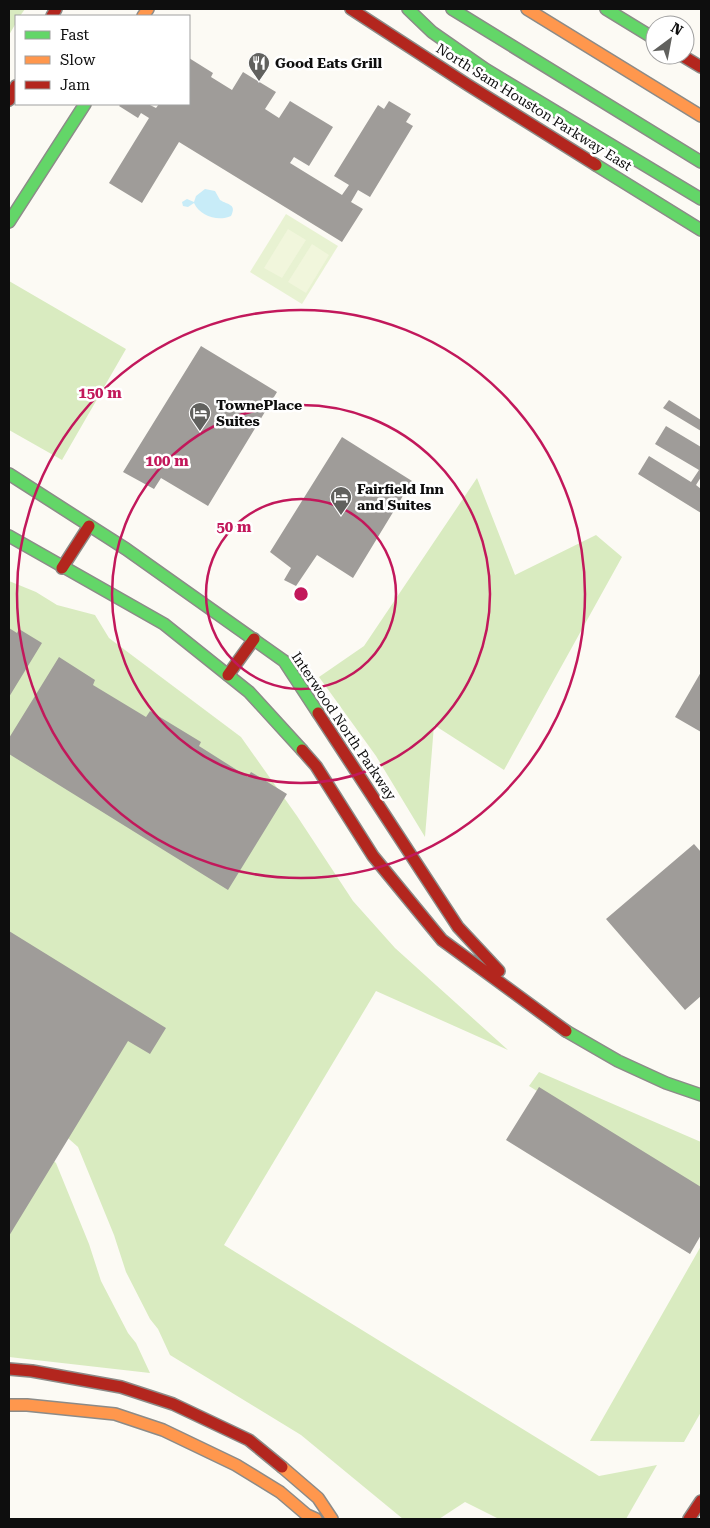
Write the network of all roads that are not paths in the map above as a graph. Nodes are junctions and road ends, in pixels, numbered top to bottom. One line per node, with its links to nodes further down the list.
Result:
1 (351, 9): 14 (main road, North Sam Houston Parkway East)
2 (408, 9): 12 (main road)
3 (452, 9): 11 (main road)
4 (527, 9): 10 (main road)
5 (606, 9): 6 (main road)
6 (645, 33)
7 (15, 88): 8 (main road)
8 (9, 100)
9 (84, 105): 13 (main road)
10 (701, 116)
11 (701, 162)
12 (701, 199)
13 (9, 222)
14 (701, 230)
15 (9, 474): 16 (main road, Interwood North Parkway)
16 (89, 526): 18 (main road); 19 (main road, Interwood North Parkway)
17 (9, 536): 18 (main road, Interwood North Parkway)
18 (62, 568): 20 (main road, Interwood North Parkway)
19 (254, 639): 20 (main road); 21 (main road, Interwood North Parkway)
20 (228, 675): 21 (main road, Interwood North Parkway)
21 (525, 1001): 22 (main road, Interwood North Parkway)
22 (701, 1096)
23 (9, 1369): 27 (main road)
24 (9, 1405): 26 (main road)
25 (701, 1501): 28 (main road)
26 (316, 1519)
27 (332, 1519)
28 (689, 1519)

